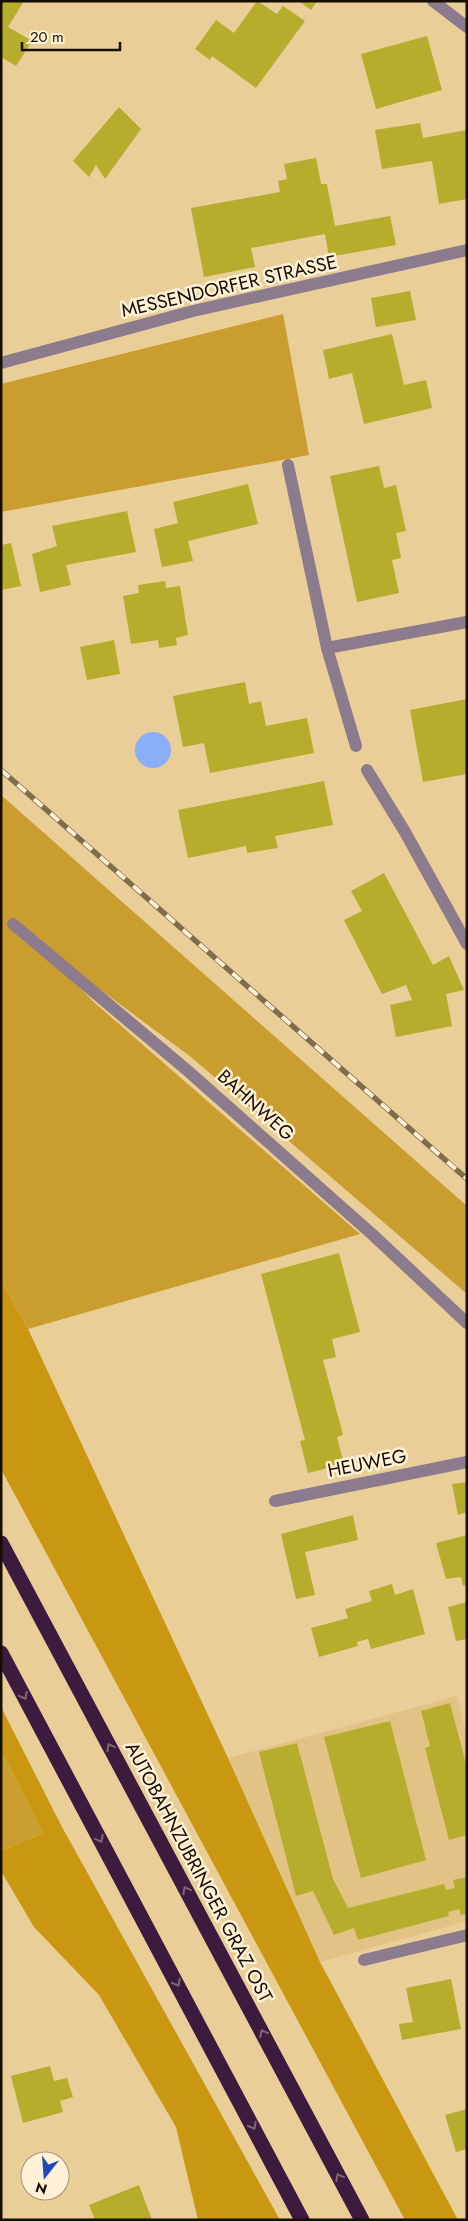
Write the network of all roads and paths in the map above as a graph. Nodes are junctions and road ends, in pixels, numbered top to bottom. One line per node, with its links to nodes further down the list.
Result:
1 (433, 1): 2 (street)
2 (467, 26)
3 (467, 250): 4 (street, MESSENDORFER STRASSE)
4 (1, 363)
5 (288, 465): 7 (street)
6 (467, 622): 7 (street)
7 (327, 648): 8 (street)
8 (356, 746)
9 (367, 770): 11 (street)
10 (13, 924): 12 (street, BAHNWEG)
11 (467, 944)
12 (467, 1323)
13 (467, 1462): 14 (street, HEUWEG)
14 (276, 1501)
15 (1, 1543): 20 (highway, AUTOBAHNZUBRINGER GRAZ OST, one-way to 15)
16 (1, 1653): 19 (highway, one-way to 19)
17 (467, 1934): 18 (street)
18 (364, 1960)
19 (302, 2220)
20 (362, 2220)

